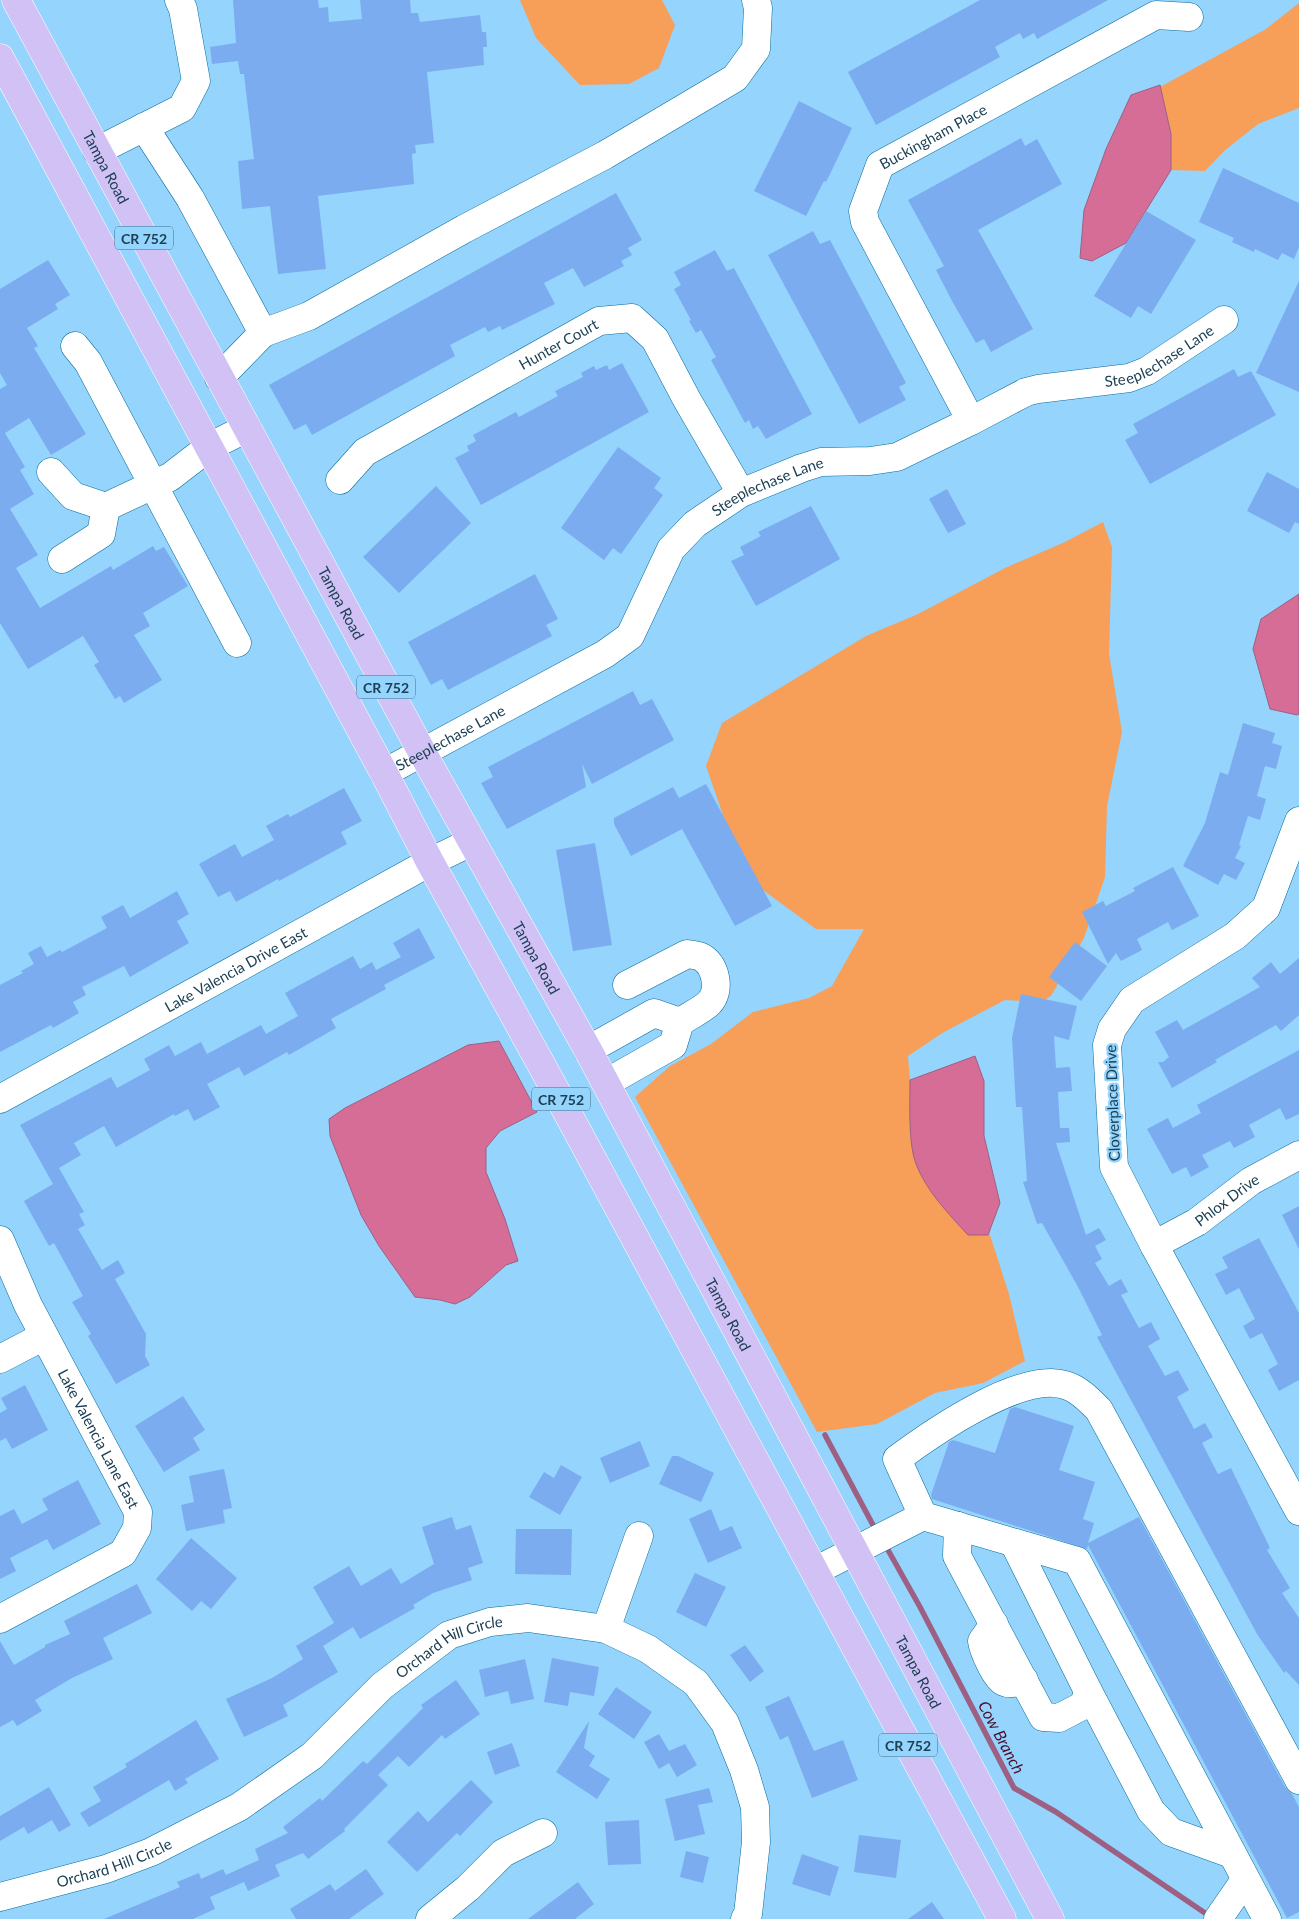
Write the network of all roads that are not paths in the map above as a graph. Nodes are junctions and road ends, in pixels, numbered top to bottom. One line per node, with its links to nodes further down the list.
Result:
1 (16, 0): 7 (main road, Tampa Road / CR 752)
2 (179, 0): 6 (street)
3 (756, 0): 9 (street)
4 (1189, 17): 12 (street, Buckingham Place)
5 (0, 58): 14 (main road, CR 752)
6 (144, 127): 7 (street); 9 (street)
7 (98, 151): 11 (main road, Tampa Road / CR 752)
8 (1224, 320): 12 (street, Steeplechase Lane)
9 (263, 333): 11 (street)
10 (75, 346): 17 (street)
11 (220, 378): 13 (main road, Tampa Road / CR 752)
12 (971, 421): 18 (street, Steeplechase Lane)
13 (247, 428): 14 (street); 22 (main road, Tampa Road / CR 752)
14 (209, 447): 17 (street); 23 (main road, CR 752)
15 (51, 472): 19 (street)
16 (340, 480): 18 (street, Hunter Court)
17 (152, 485): 19 (street); 21 (street)
18 (741, 493): 22 (street, Steeplechase Lane)
19 (106, 507): 20 (street)
20 (62, 559)
21 (237, 644)
22 (422, 752): 23 (street, Steeplechase Lane); 25 (main road, Tampa Road / CR 752)
23 (384, 773): 26 (main road, CR 752)
24 (1299, 821): 34 (street, Cloverplace Drive)
25 (471, 842): 26 (street, Lake Valencia Drive East); 29 (main road, Tampa Road / CR 752)
26 (430, 862): 31 (street, Lake Valencia Drive East); 43 (main road, CR 752)
27 (627, 985): 28 (street)
28 (680, 1022): 29 (street); 30 (street)
29 (588, 1050): 30 (main road, Tampa Road / CR 752)
30 (606, 1083): 42 (main road, Tampa Road / CR 752)
31 (0, 1099)
32 (1299, 1155): 34 (street, Phlox Drive)
33 (0, 1240): 35 (street, Lake Valencia Lane East)
34 (1154, 1245): 37 (street, Cloverplace Drive)
35 (44, 1336): 36 (street); 44 (street, Lake Valencia Lane East)
36 (0, 1360)
37 (1299, 1511)
38 (923, 1516): 39 (street); 42 (street); 47 (street)
39 (958, 1526): 41 (street); 46 (street)
40 (639, 1536): 45 (street)
41 (1014, 1543): 46 (street); 49 (street)
42 (853, 1551): 43 (street); 55 (main road, Tampa Road / CR 752)
43 (815, 1571): 54 (main road, CR 752)
44 (0, 1619)
45 (606, 1629): 51 (street, Orchard Hill Circle); 52 (street, Orchard Hill Circle)
46 (1088, 1691): 49 (street)
47 (1299, 1780)
48 (543, 1833): 53 (street)
49 (1232, 1854): 50 (street)
50 (1245, 1880): 56 (street); 57 (street)
51 (0, 1897)
52 (751, 1917)
53 (430, 1919)
54 (1002, 1919)
55 (1050, 1919)
56 (1218, 1919)
57 (1267, 1919)

